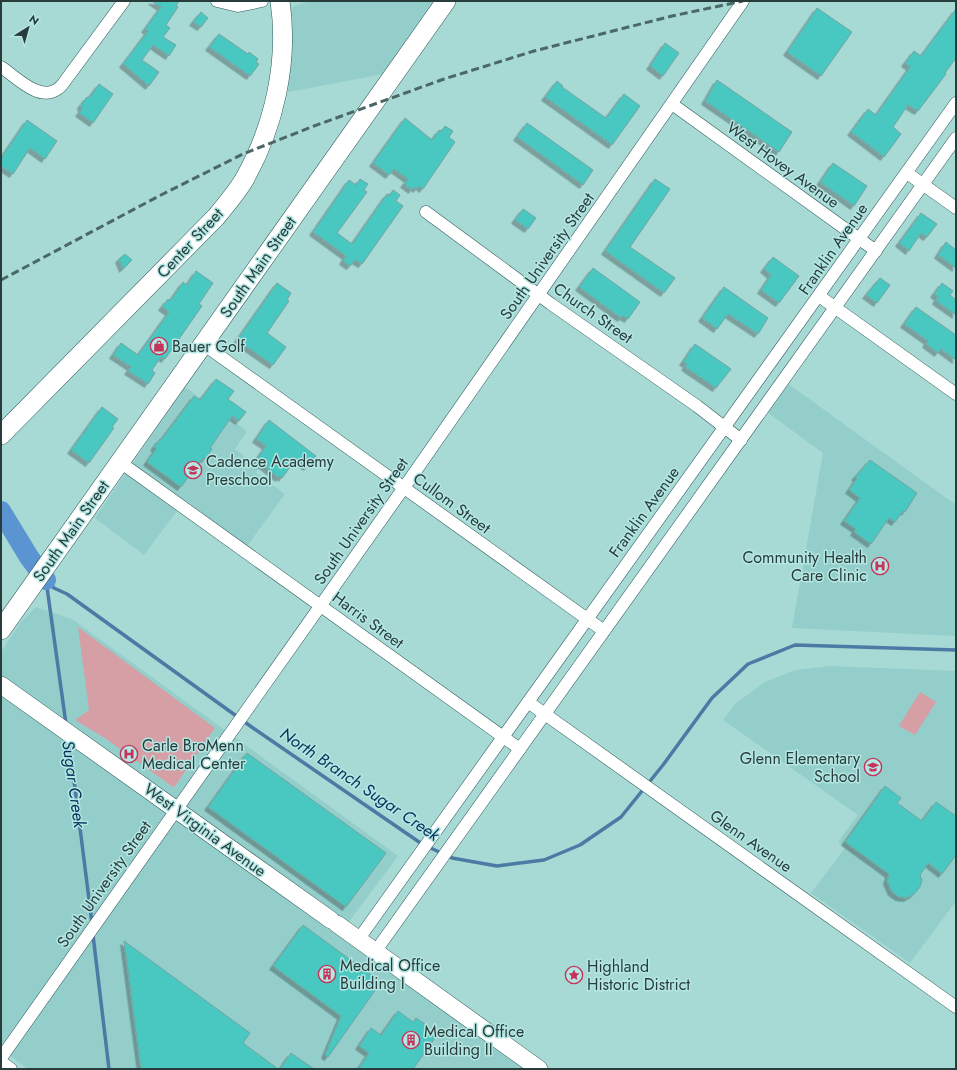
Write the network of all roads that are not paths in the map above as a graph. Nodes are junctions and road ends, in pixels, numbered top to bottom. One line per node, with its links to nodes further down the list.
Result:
1 (124, 1): 7 (street)
2 (217, 1): 3 (street)
3 (262, 1)
4 (280, 1): 23 (main road, Center Street)
5 (743, 1): 9 (street, South University Street)
6 (447, 2): 20 (main road, South Main Street)
7 (1, 67)
8 (956, 103): 11 (street, Franklin Avenue)
9 (672, 104): 15 (street, West Hovey Avenue); 17 (street, South University Street)
10 (956, 138): 12 (street)
11 (906, 173): 12 (street); 15 (street, Franklin Avenue)
12 (923, 184): 13 (street); 16 (street)
13 (956, 208)
14 (426, 212): 17 (street, Church Street)
15 (859, 240): 16 (street, West Hovey Avenue); 18 (street, Franklin Avenue)
16 (876, 250): 19 (street)
17 (539, 295): 22 (street, Church Street); 26 (street, South University Street)
18 (819, 296): 19 (street); 22 (street, Franklin Avenue)
19 (836, 308): 21 (street); 24 (street)
20 (203, 344): 25 (main road, South Main Street); 26 (street, Cullom Street)
21 (956, 394)
22 (725, 427): 24 (street, Church Street); 28 (street, Franklin Avenue)
23 (1, 435)
24 (741, 440): 30 (street)
25 (120, 462): 27 (street, Harris Street); 29 (main road, South Main Street)
26 (404, 488): 27 (street, South University Street); 28 (street, Cullom Street)
27 (320, 606): 34 (street, Harris Street); 36 (street, South University Street)
28 (587, 619): 30 (street, Cullom Street); 32 (street, Franklin Avenue)
29 (1, 630)
30 (604, 631): 33 (street)
31 (1, 685): 36 (street, West Virginia Avenue)
32 (528, 702): 33 (street, Glenn Avenue); 34 (street, Franklin Avenue)
33 (545, 714): 35 (street); 39 (street, Glenn Avenue)
34 (503, 736): 35 (street, Harris Street); 37 (street, Franklin Avenue)
35 (520, 749): 38 (street)
36 (176, 810): 37 (street, West Virginia Avenue); 40 (street, South University Street)
37 (358, 940): 38 (street, West Virginia Avenue)
38 (376, 952): 43 (street, West Virginia Avenue)
39 (956, 1007)
40 (1, 1058)
41 (1, 1062): 42 (street)
42 (12, 1069)
43 (539, 1069)

